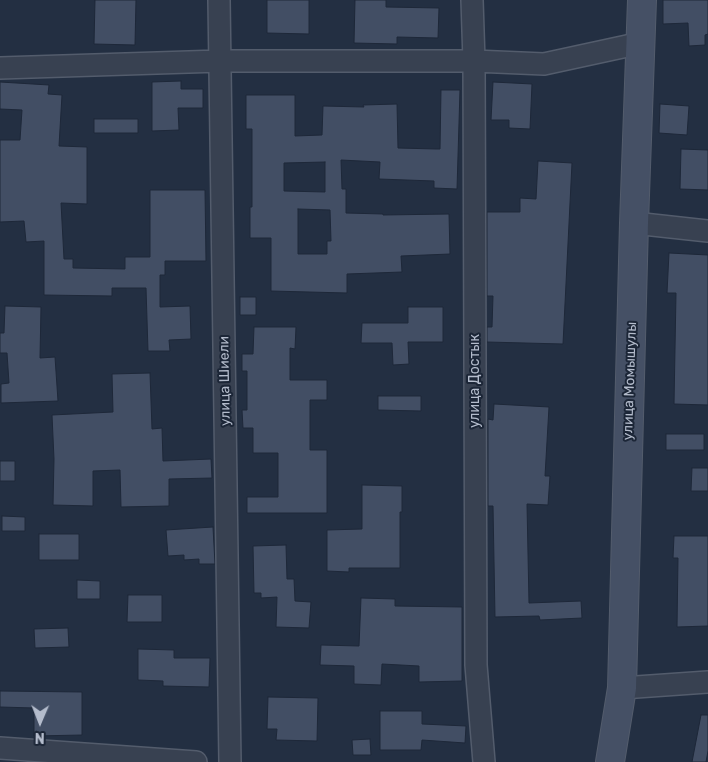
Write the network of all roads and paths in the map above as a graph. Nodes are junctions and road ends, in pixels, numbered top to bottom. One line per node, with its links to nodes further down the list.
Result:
1 (219, 0): 5 (street, улица Шиели)
2 (472, 0): 6 (street, улица Достык)
3 (642, 0): 4 (street, улица Момышулы)
4 (641, 43): 6 (street); 8 (street, улица Момышулы)
5 (220, 61): 6 (street); 7 (street); 14 (street, улица Шиели)
6 (474, 61): 15 (street, улица Достык)
7 (0, 68)
8 (634, 223): 9 (street); 11 (street, улица Момышулы)
9 (708, 231)
10 (708, 682): 11 (street)
11 (622, 688): 16 (street, улица Момышулы)
12 (7, 753): 13 (street)
13 (196, 762)
14 (230, 762)
15 (484, 762)
16 (610, 762)

